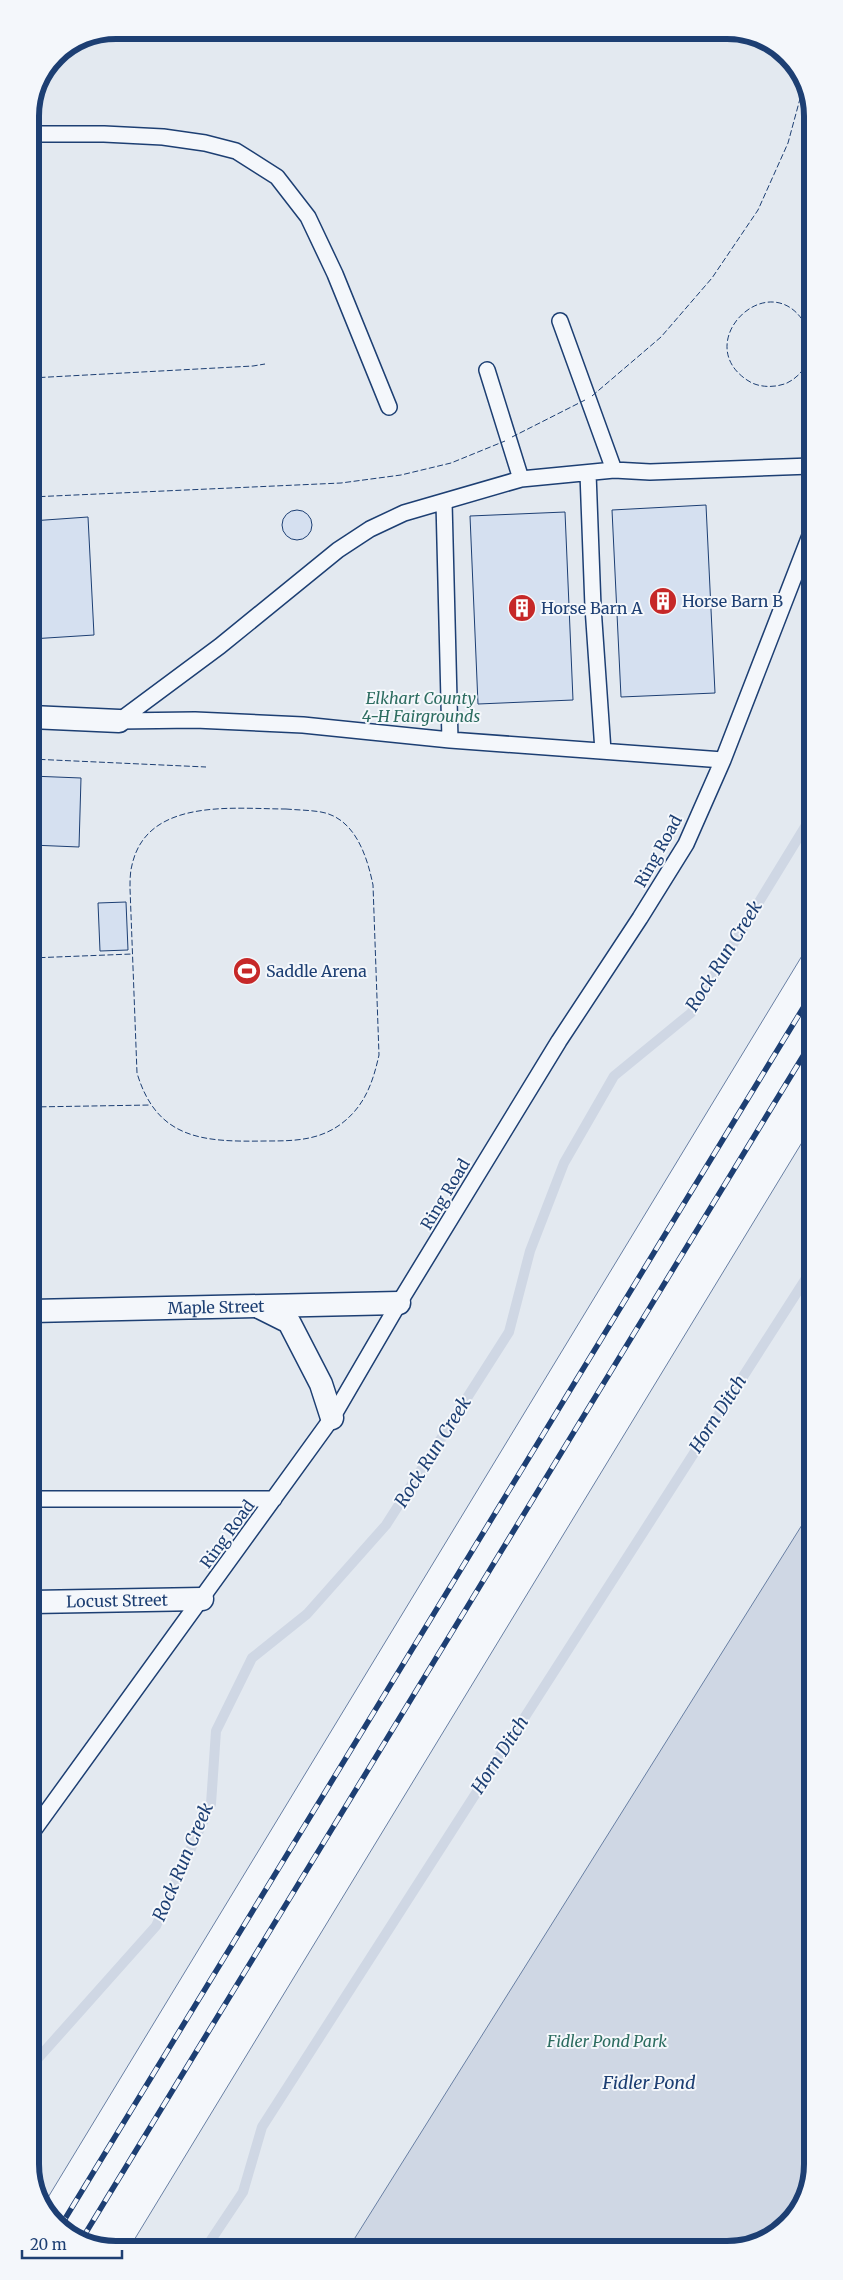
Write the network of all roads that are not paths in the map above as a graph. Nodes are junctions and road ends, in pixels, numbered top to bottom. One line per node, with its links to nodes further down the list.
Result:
1 (39, 134): 4 (lane)
2 (560, 321): 6 (lane)
3 (486, 370): 8 (lane)
4 (389, 407)
5 (804, 466): 6 (lane)
6 (614, 470): 7 (lane)
7 (588, 473): 8 (lane); 14 (lane)
8 (520, 479): 9 (lane)
9 (444, 502): 12 (lane); 13 (lane)
10 (804, 551): 15 (lane, Ring Road)
11 (39, 717): 12 (street)
12 (119, 721): 13 (lane)
13 (450, 740): 14 (lane)
14 (603, 751): 15 (lane)
15 (723, 760): 16 (lane, Ring Road)
16 (399, 1303): 17 (street, Maple Street); 19 (lane, Ring Road)
17 (258, 1306): 18 (street, Maple Street); 19 (street)
18 (39, 1311)
19 (332, 1418): 21 (lane, Ring Road)
20 (39, 1499): 21 (lane)
21 (274, 1499): 22 (lane, Ring Road)
22 (202, 1599): 23 (street, Locust Street); 24 (lane, Ring Road)
23 (39, 1602)
24 (39, 1821)

